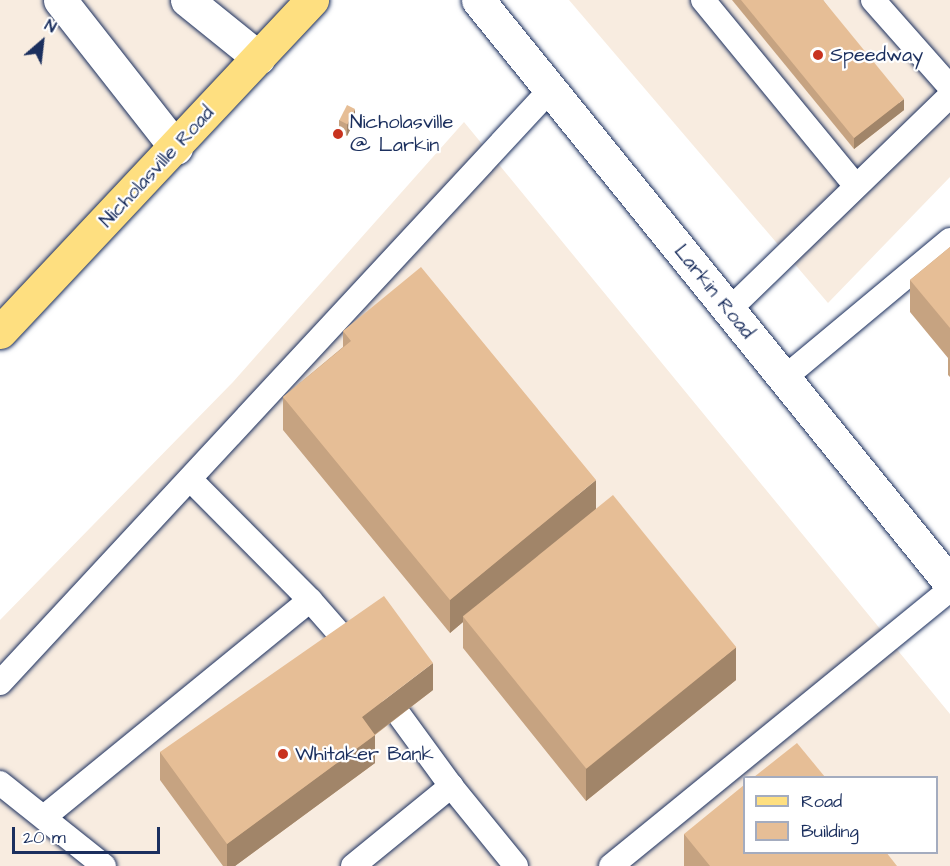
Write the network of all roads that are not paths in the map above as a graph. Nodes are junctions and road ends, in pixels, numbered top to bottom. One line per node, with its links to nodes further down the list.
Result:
1 (60, 0): 11 (street)
2 (187, 0): 7 (street)
3 (312, 0): 7 (main road, Nicholasville Road)
4 (478, 0): 9 (street, Larkin Road)
5 (704, 0): 12 (lane)
6 (873, 0): 8 (lane)
7 (259, 58): 11 (main road, Nicholasville Road)
8 (950, 87)
9 (550, 88): 14 (street, Larkin Road); 17 (lane)
10 (950, 96): 12 (lane)
11 (176, 148): 15 (main road, Nicholasville Road)
12 (854, 184): 14 (lane)
13 (950, 240): 16 (lane)
14 (729, 310): 16 (street, Larkin Road)
15 (0, 332)
16 (783, 379): 18 (street, Larkin Road)
17 (190, 479): 20 (lane); 22 (lane)
18 (950, 583)
19 (950, 590): 30 (lane)
20 (310, 600): 21 (lane); 26 (lane)
21 (352, 648)
22 (0, 683)
23 (400, 716): 25 (lane)
24 (0, 783): 26 (lane)
25 (451, 786): 28 (lane); 29 (lane)
26 (44, 817): 27 (lane)
27 (104, 866)
28 (353, 866)
29 (516, 866)
30 (611, 866)

